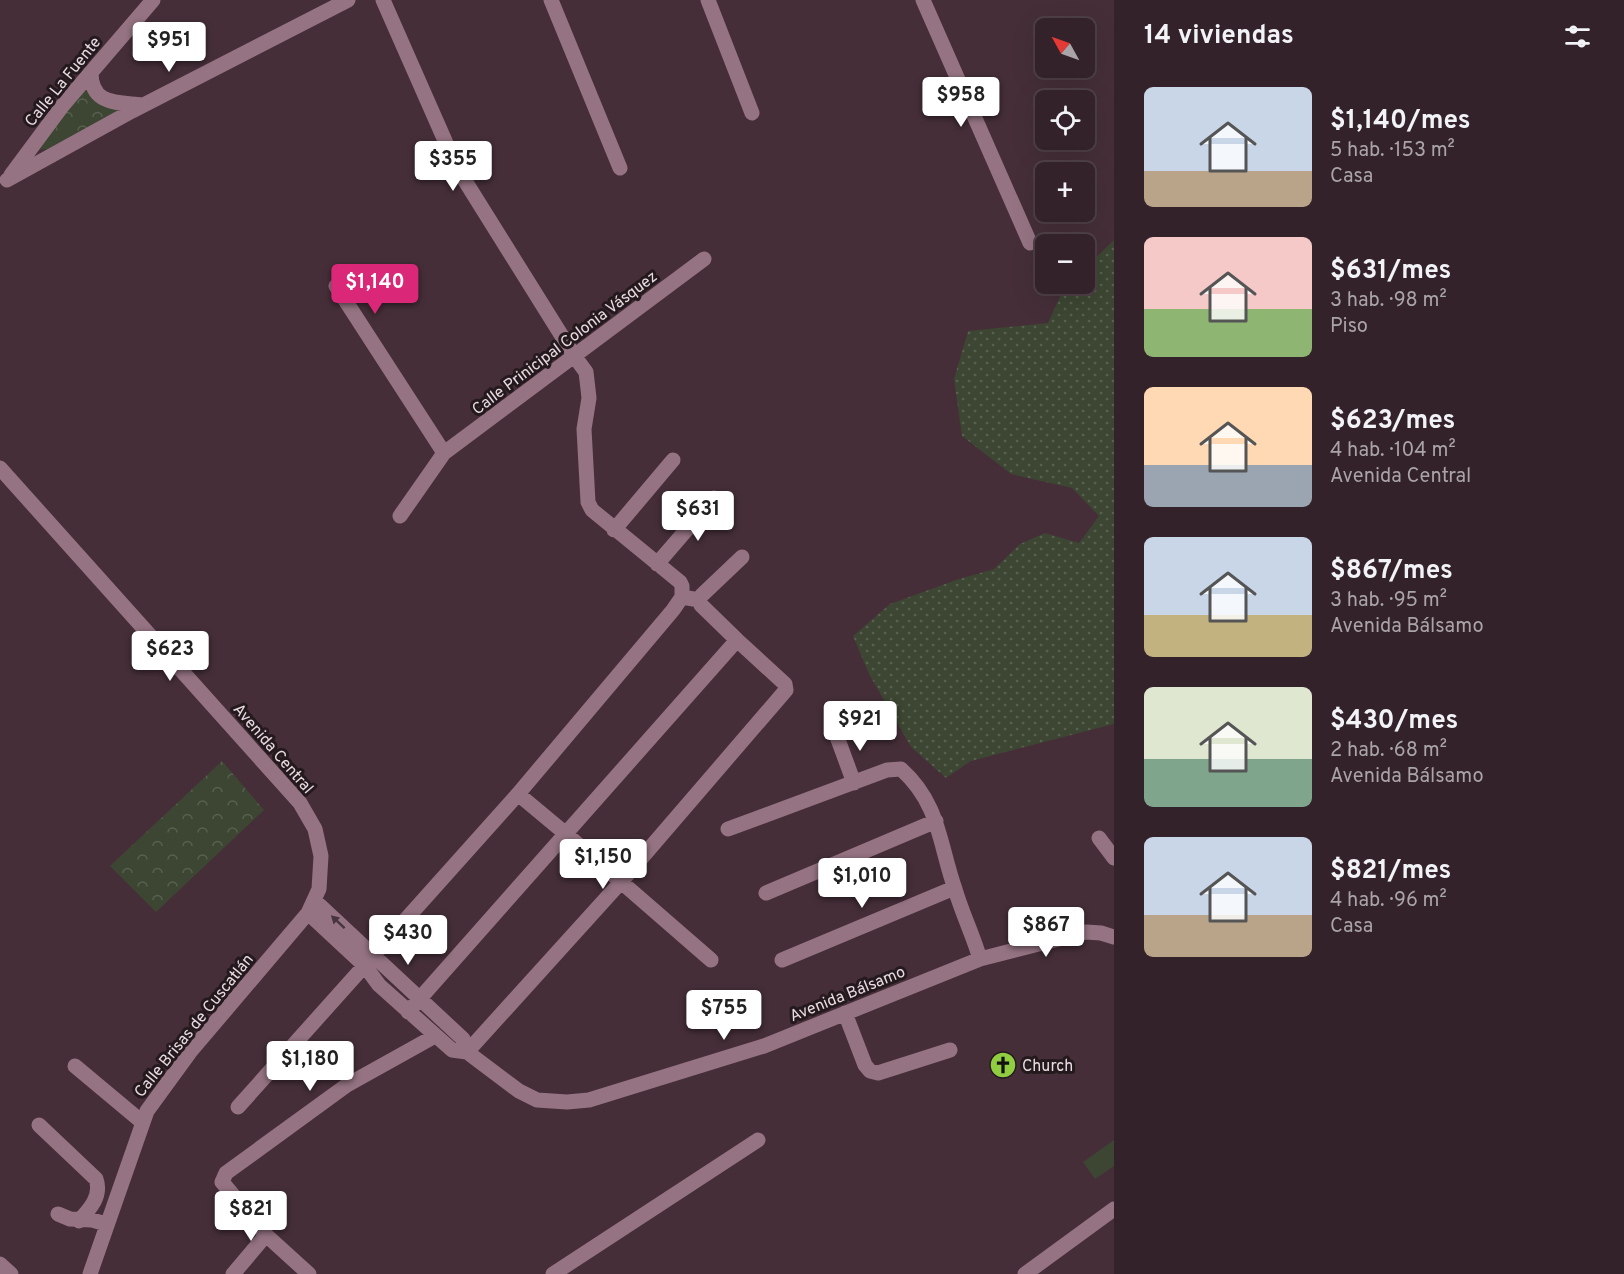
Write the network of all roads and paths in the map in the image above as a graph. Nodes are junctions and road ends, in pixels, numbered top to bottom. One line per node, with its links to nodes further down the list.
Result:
1 (153, 0): 7 (street, Calle La Fuente)
2 (348, 0): 8 (street)
3 (383, 0): 15 (street)
4 (550, 0): 10 (street)
5 (708, 0): 9 (street)
6 (923, 0): 12 (street)
7 (91, 72): 8 (street); 11 (street, Calle La Fuente)
8 (144, 105): 11 (street)
9 (752, 113)
10 (620, 168)
11 (3, 183)
12 (1030, 243)
13 (704, 259): 15 (street, Calle Prinicipal Colonia Vásquez)
14 (336, 286): 16 (street)
15 (574, 357): 16 (street, Calle Prinicipal Colonia Vásquez); 21 (street)
16 (444, 453): 20 (street, Calle Prinicipal Colonia Vásquez)
17 (673, 460): 21 (street)
18 (0, 468): 38 (street, Avenida Central)
19 (714, 498): 23 (street)
20 (400, 516)
21 (615, 530): 23 (street)
22 (742, 557): 25 (street)
23 (657, 564): 24 (street)
24 (682, 597): 25 (street); 29 (street)
25 (699, 600): 26 (street)
26 (736, 640): 32 (street); 35 (street)
27 (836, 734): 28 (street)
28 (854, 783): 30 (street); 31 (street)
29 (518, 794): 32 (street); 43 (street)
30 (936, 821): 36 (street); 37 (street)
31 (728, 829)
32 (567, 834): 35 (street); 44 (street)
33 (1099, 838): 34 (street)
34 (1114, 858)
35 (620, 883): 41 (street); 49 (street)
36 (954, 888): 40 (street); 42 (street)
37 (766, 892)
38 (311, 907): 43 (street, Avenida Bálsamo); 52 (street, Calle Brisas de Cuscatlán)
39 (1114, 937): 40 (street, Avenida Bálsamo)
40 (980, 959): 46 (street, Avenida Bálsamo)
41 (711, 960)
42 (782, 960)
43 (370, 961): 44 (street, Avenida Bálsamo); 45 (street, Avenida Bálsamo); 51 (street)
44 (420, 999): 45 (street); 49 (street, Avenida Bálsamo)
45 (408, 1012): 47 (street, Avenida Bálsamo)
46 (845, 1013): 48 (street); 49 (street, Avenida Bálsamo)
47 (435, 1036): 49 (street, Avenida Bálsamo); 59 (street)
48 (950, 1050)
49 (467, 1052)
50 (75, 1066): 52 (street)
51 (238, 1107)
52 (142, 1122): 58 (street, Calle Brisas de Cuscatlán)
53 (39, 1125): 57 (street)
54 (758, 1140): 65 (street)
55 (1114, 1209): 66 (street)
56 (58, 1214): 57 (street)
57 (79, 1221): 58 (street)
58 (106, 1224): 62 (street, Calle Brisas de Cuscatlán)
59 (266, 1235): 63 (street); 64 (street)
60 (0, 1264): 61 (street)
61 (11, 1274)
62 (90, 1274)
63 (233, 1274)
64 (309, 1274)
65 (553, 1274)
66 (1025, 1274)

